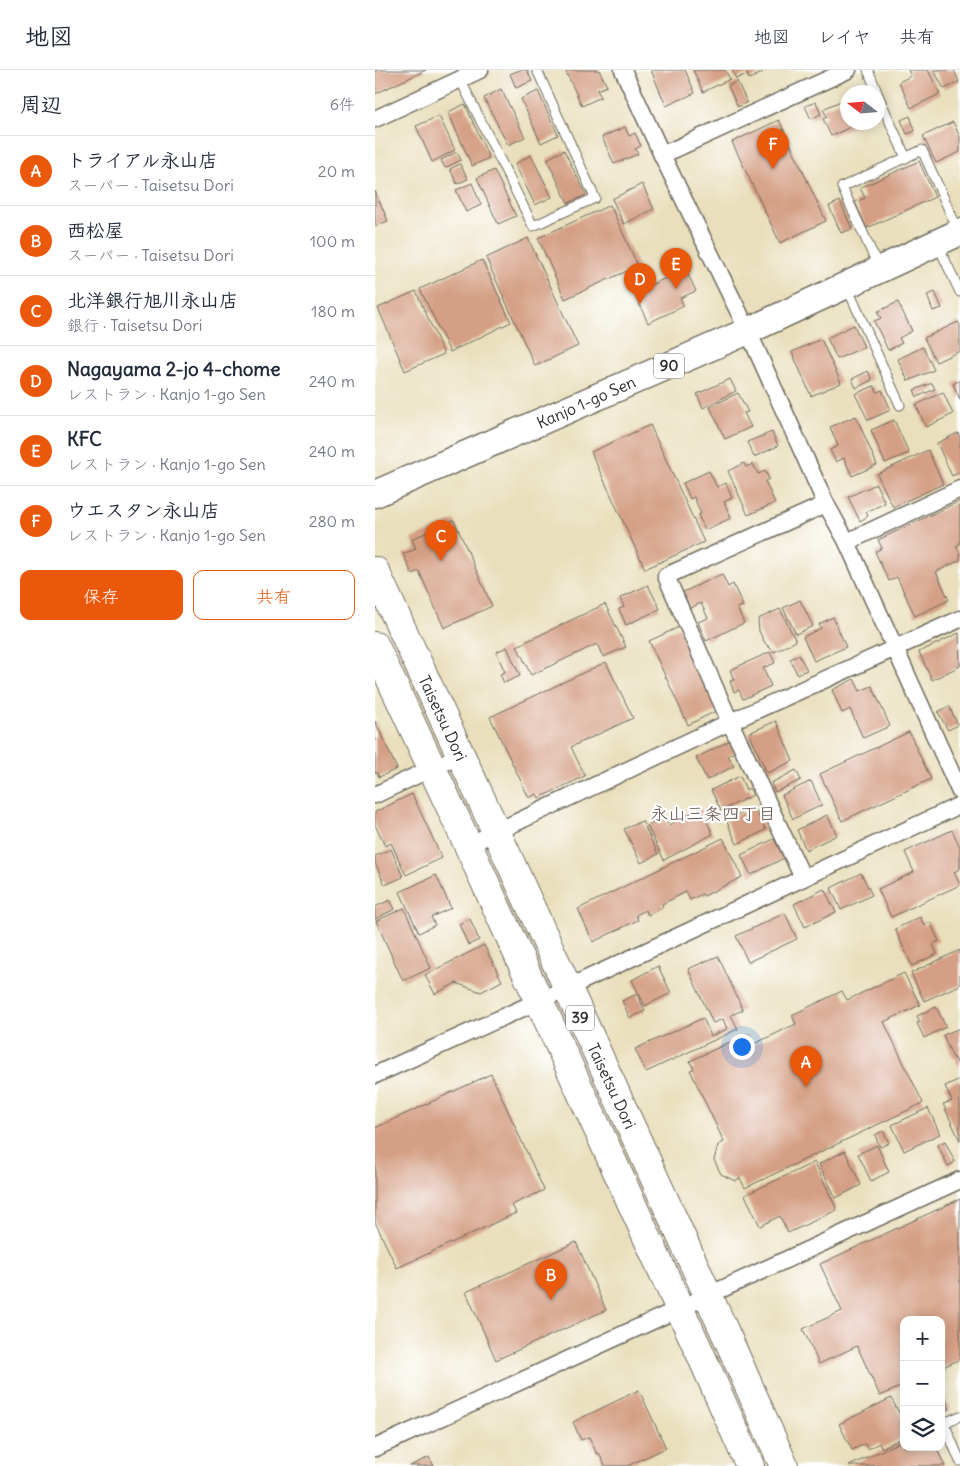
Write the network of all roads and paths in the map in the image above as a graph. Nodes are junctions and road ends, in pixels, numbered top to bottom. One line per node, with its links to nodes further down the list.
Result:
1 (537, 70): 5 (lane)
2 (623, 70): 9 (street)
3 (848, 70): 9 (street)
4 (868, 70): 6 (lane)
5 (470, 73): 8 (street)
6 (874, 85)
7 (885, 111): 10 (lane)
8 (375, 119)
9 (662, 156): 15 (street)
10 (906, 158): 11 (lane); 12 (lane)
11 (952, 236): 12 (main road, Kanjo 1-go Sen / 90); 14 (lane)
12 (880, 270): 13 (main road, Kanjo 1-go Sen / 90)
13 (846, 286): 15 (main road, Kanjo 1-go Sen / 90); 16 (lane)
14 (960, 292)
15 (748, 331): 18 (main road, Kanjo 1-go Sen / 90); 19 (street)
16 (900, 405)
17 (960, 489): 20 (street)
18 (375, 494)
19 (826, 504): 20 (street); 25 (street)
20 (847, 542): 24 (street)
21 (375, 571): 26 (highway, Taisetsu Dori / 39)
22 (960, 619): 24 (street)
23 (375, 646): 27 (highway, Taisetsu Dori / 39)
24 (895, 649): 25 (street); 28 (street)
25 (730, 722): 31 (street); 33 (street)
26 (460, 755): 27 (street); 31 (highway, Taisetsu Dori / 39)
27 (432, 768): 29 (street); 32 (highway, Taisetsu Dori / 39)
28 (960, 792)
29 (375, 795)
30 (960, 805): 33 (street)
31 (496, 832): 32 (street); 34 (highway, Taisetsu Dori / 39)
32 (468, 845): 35 (highway, Taisetsu Dori / 39)
33 (803, 878): 34 (street)
34 (567, 988): 35 (street); 38 (highway, Taisetsu Dori / 39)
35 (538, 1001): 36 (street); 39 (highway, Taisetsu Dori / 39)
36 (375, 1075)
37 (960, 1180): 38 (street)
38 (707, 1296): 39 (street); 44 (highway, Taisetsu Dori / 39)
39 (679, 1309): 41 (street); 43 (highway, Taisetsu Dori / 39)
40 (960, 1416): 42 (lane)
41 (375, 1448)
42 (960, 1460)
43 (750, 1466)
44 (784, 1466)

